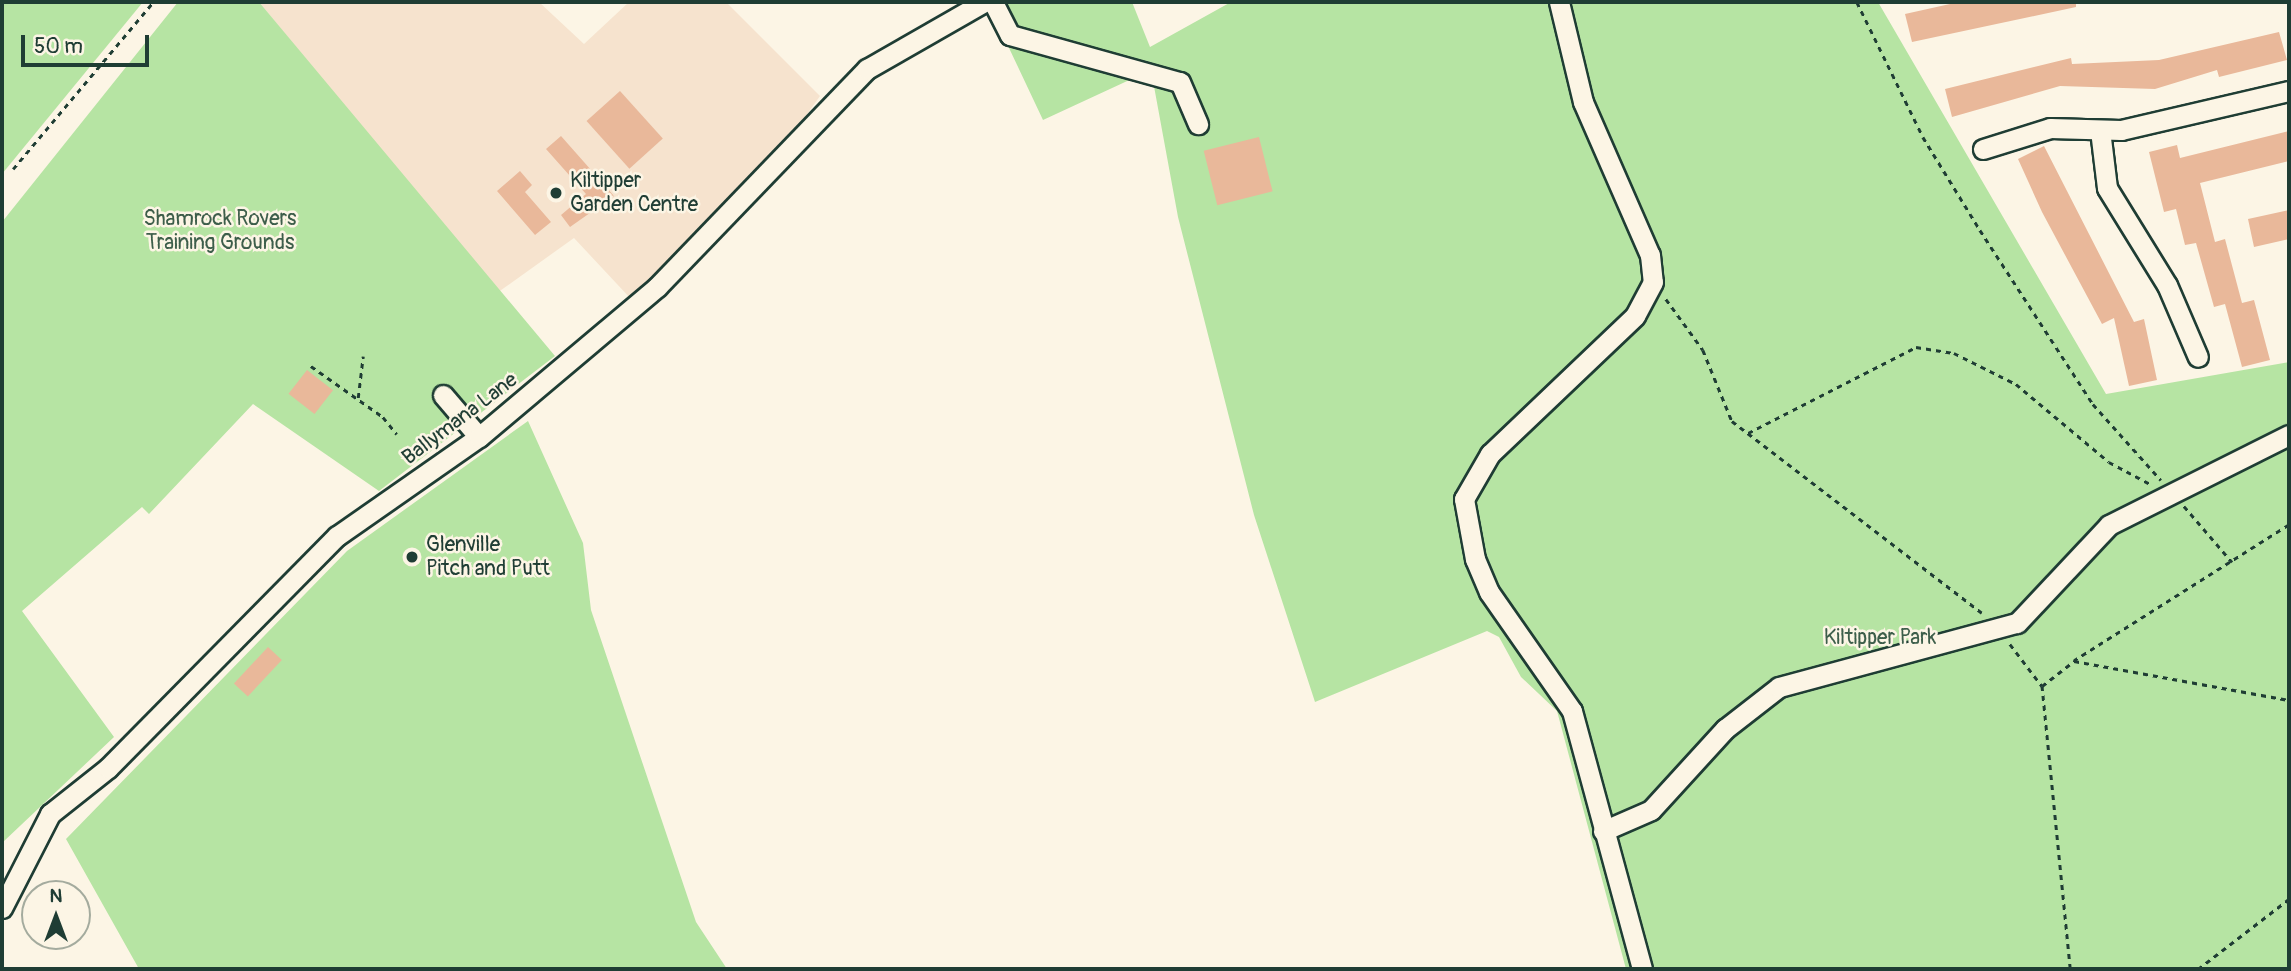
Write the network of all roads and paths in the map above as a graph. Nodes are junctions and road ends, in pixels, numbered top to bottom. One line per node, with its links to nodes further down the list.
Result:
1 (153, 2): 10 (path)
2 (984, 2): 20 (street, Ballymana Lane)
3 (993, 2): 7 (street)
4 (1559, 2): 11 (street)
5 (1857, 2): 21 (path)
6 (2289, 91): 8 (street)
7 (1198, 124)
8 (2100, 130): 9 (street); 13 (street)
9 (1983, 149)
10 (13, 169)
11 (1653, 282): 17 (path); 28 (street)
12 (363, 356): 16 (path)
13 (2198, 357)
14 (311, 366): 16 (path)
15 (443, 395): 20 (street)
16 (358, 398): 18 (path)
17 (1747, 433): 21 (path); 24 (path)
18 (397, 434)
19 (2289, 435): 21 (street)
20 (479, 437): 30 (street, Ballymana Lane)
21 (2170, 490): 23 (path); 24 (street)
22 (2289, 525): 23 (path)
23 (2232, 562): 25 (path)
24 (2000, 631): 26 (path); 28 (street)
25 (2074, 661): 26 (path); 27 (path)
26 (2042, 686): 32 (path)
27 (2289, 700)
28 (1603, 831): 31 (street)
29 (2289, 899): 33 (path)
30 (2, 908)
31 (1642, 969)
32 (2070, 969)
33 (2198, 969)

